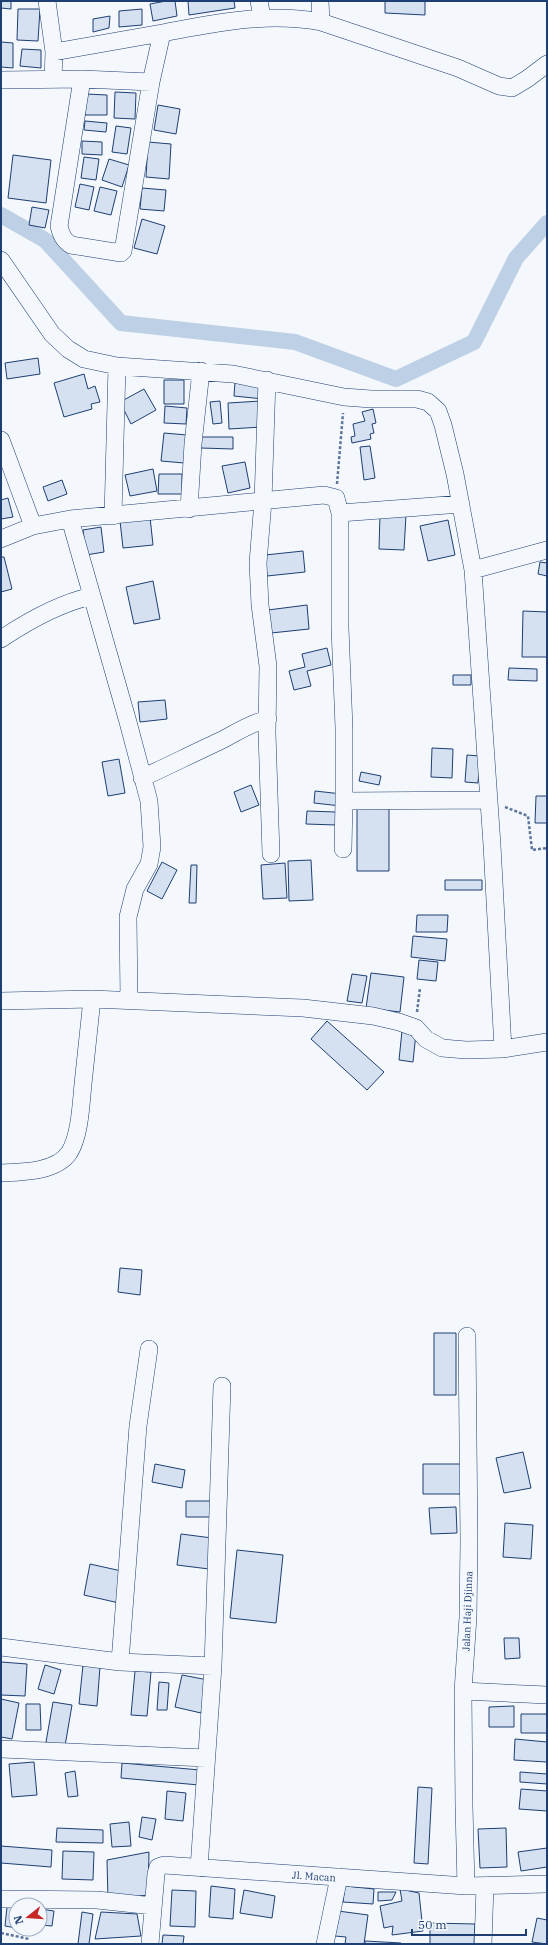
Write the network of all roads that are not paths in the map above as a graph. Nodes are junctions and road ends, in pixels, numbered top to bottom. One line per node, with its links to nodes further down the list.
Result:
1 (48, 1): 6 (street)
2 (320, 1): 4 (street)
3 (261, 9): 4 (street); 5 (street)
4 (321, 22): 7 (street)
5 (162, 33): 6 (street); 11 (street)
6 (54, 52): 8 (street)
7 (547, 64)
8 (53, 79): 9 (street); 10 (street)
9 (82, 79): 11 (street); 11 (street)
10 (1, 80)
11 (151, 82)
12 (1, 260): 13 (street)
13 (117, 366): 14 (street); 21 (street)
14 (201, 371): 15 (street); 20 (street)
15 (266, 380): 17 (street); 18 (street)
16 (1, 440): 23 (street)
17 (264, 500): 19 (street); 20 (street); 29 (street)
18 (461, 504): 19 (street); 26 (street)
19 (338, 505): 32 (street)
20 (189, 509): 21 (street)
21 (113, 516): 22 (street)
22 (70, 519): 23 (street); 27 (street)
23 (33, 526): 24 (street)
24 (1, 539)
25 (547, 550): 26 (street)
26 (473, 570): 31 (street)
27 (92, 596): 28 (street); 30 (street)
28 (1, 640)
29 (268, 719): 30 (street); 34 (street)
30 (142, 778): 36 (street)
31 (488, 800): 32 (street); 39 (street)
32 (344, 801): 33 (street)
33 (343, 849)
34 (271, 854)
35 (92, 999): 36 (street); 37 (street); 40 (street)
36 (128, 1000): 39 (street)
37 (1, 1001)
38 (547, 1042): 39 (street)
39 (503, 1049)
40 (1, 1173)
41 (467, 1336): 47 (street, Jalan Haji Djinna)
42 (149, 1350): 45 (street)
43 (222, 1386): 46 (street)
44 (1, 1647): 45 (street)
45 (120, 1662): 46 (street)
46 (213, 1666): 50 (street)
47 (463, 1691): 48 (street); 54 (street, Jalan Haji Djinna)
48 (547, 1695)
49 (1, 1749): 50 (street)
50 (206, 1758): 51 (street)
51 (199, 1868): 52 (street, Jl. Macan); 57 (street, Jl. Macan)
52 (338, 1883): 54 (street, Jl. Macan); 59 (street)
53 (547, 1884): 55 (street, Jl. Macan)
54 (466, 1886): 55 (street, Jl. Macan)
55 (485, 1886): 60 (street)
56 (4, 1899): 57 (street)
57 (153, 1906): 58 (street, Jl. Macan)
58 (150, 1944)
59 (325, 1944)
60 (483, 1944)

